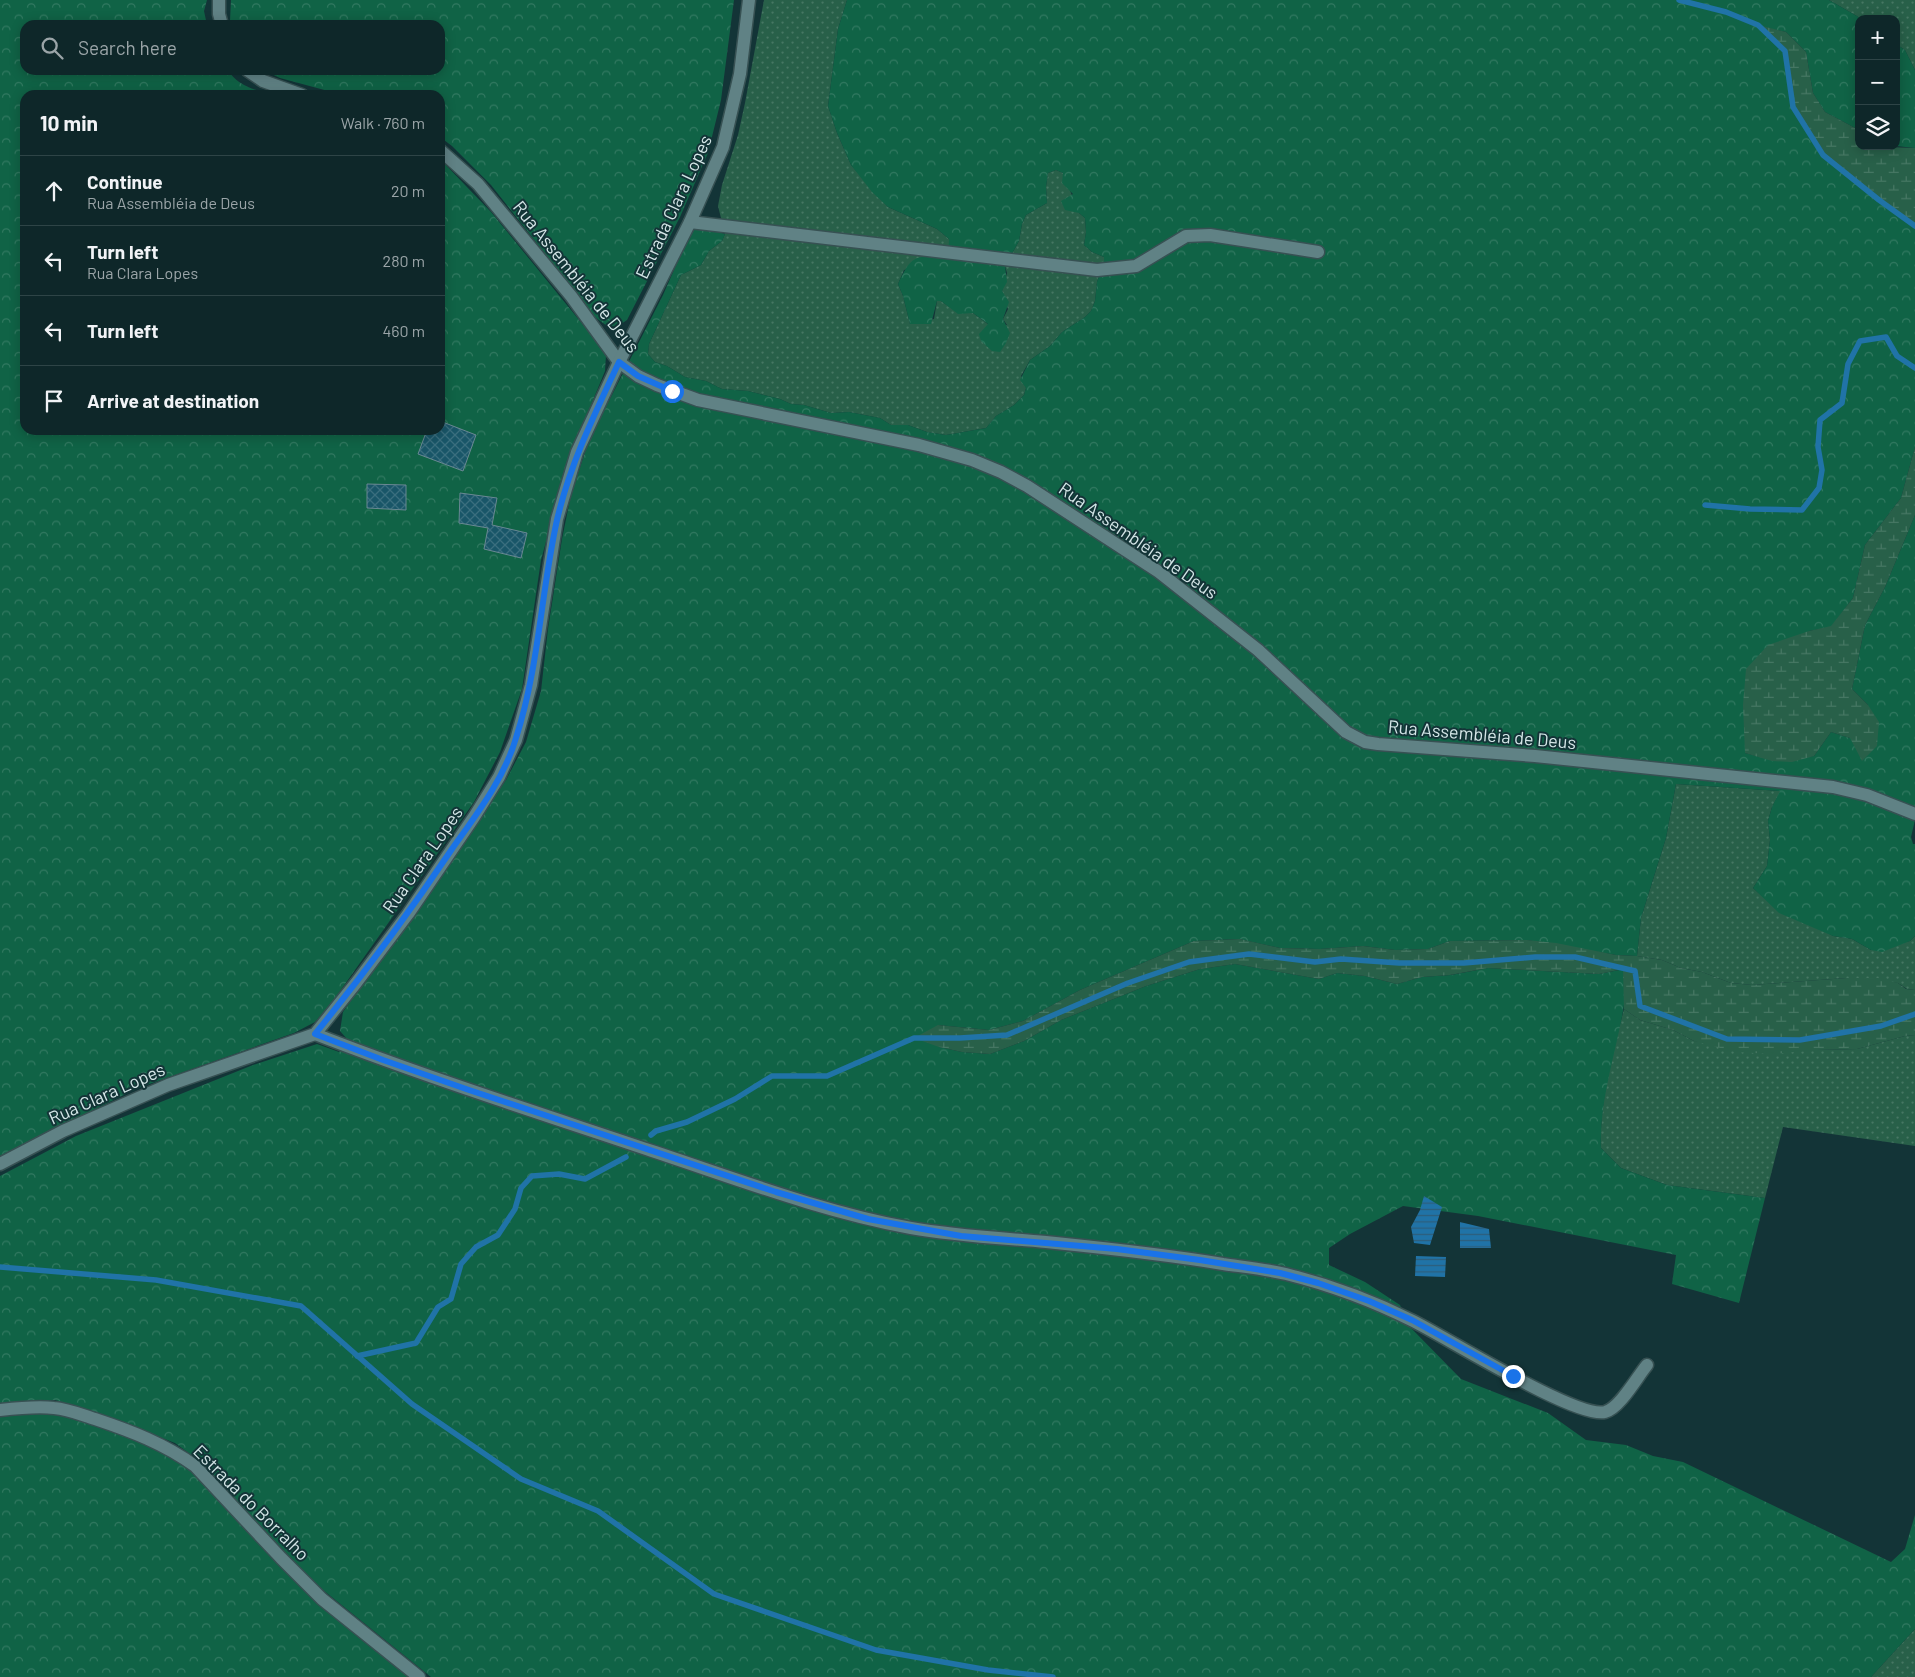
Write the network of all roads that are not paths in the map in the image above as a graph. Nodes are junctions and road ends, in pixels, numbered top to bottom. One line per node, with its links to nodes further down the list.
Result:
1 (219, 0): 3 (street)
2 (749, 0): 7 (street, Estrada Clara Lopes)
3 (221, 20)
4 (254, 75): 5 (street)
5 (288, 90)
6 (445, 155): 9 (street, Rua Assembléia de Deus)
7 (690, 222): 8 (street); 9 (street, Estrada Clara Lopes)
8 (1318, 252)
9 (619, 362): 10 (street, Rua Assembléia de Deus); 11 (street, Rua Clara Lopes)
10 (1915, 814)
11 (315, 1034): 12 (street, Rua Clara Lopes); 13 (street)
12 (0, 1164)
13 (1647, 1364)
14 (0, 1410): 15 (street, Estrada do Borralho)
15 (419, 1677)

